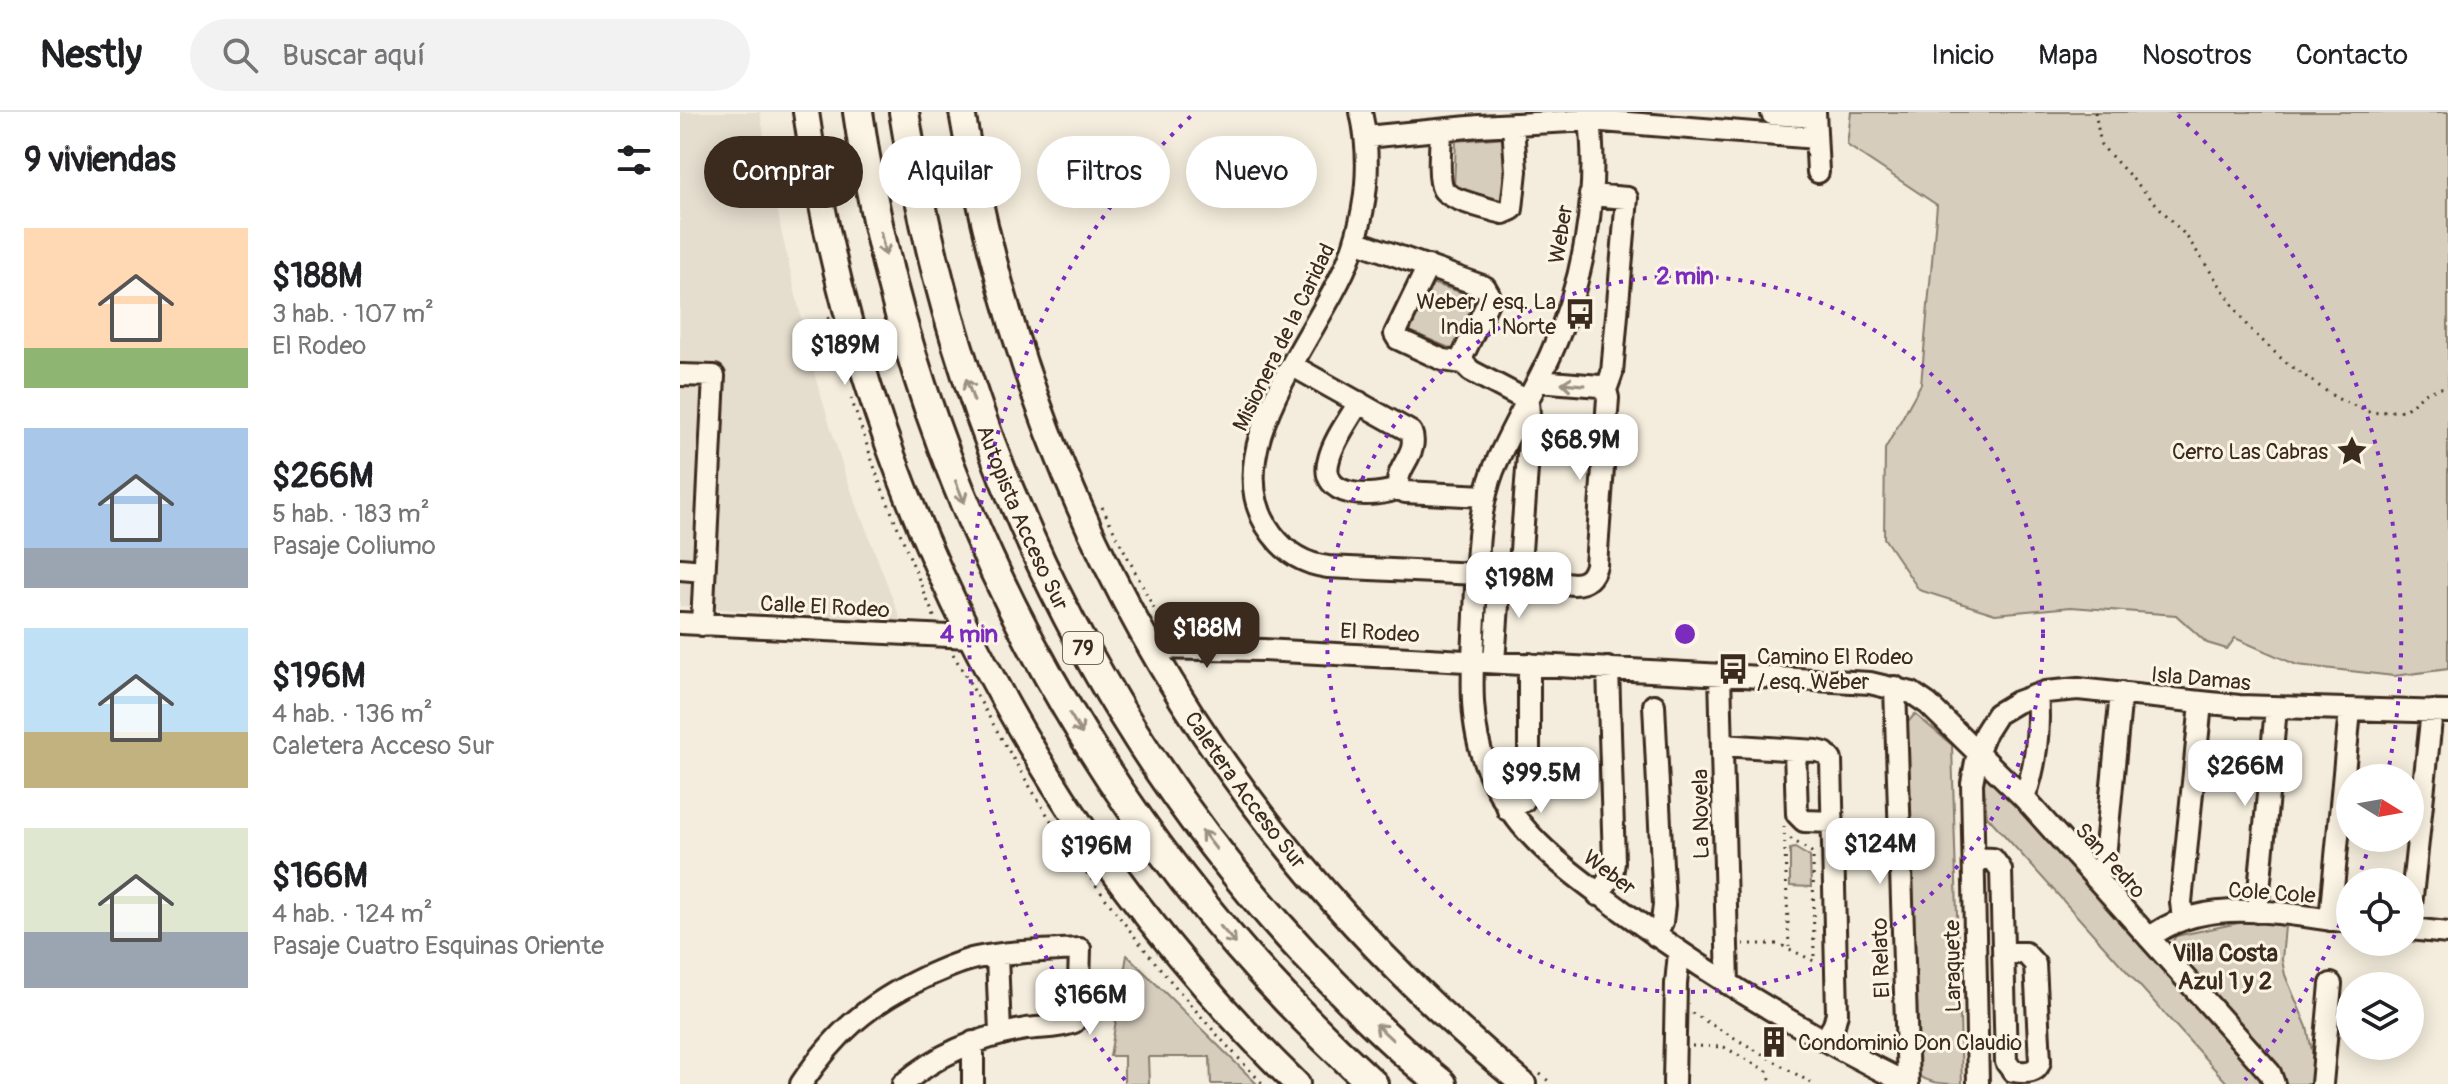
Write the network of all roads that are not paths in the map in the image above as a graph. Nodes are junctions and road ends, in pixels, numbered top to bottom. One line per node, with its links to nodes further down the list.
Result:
1 (806, 112): 32 (main road)
2 (858, 112): 78 (highway, Autopista Acceso Sur / 79, one-way to 78)
3 (904, 112): 79 (highway, Autopista Acceso Sur / 79, one-way to 3)
4 (962, 112): 33 (main road, Caletera Acceso Sur)
5 (1361, 112): 11 (street, Misionera de la Caridad)
6 (1815, 114): 8 (street); 12 (street)
7 (1589, 116): 8 (street); 9 (street); 14 (street, Weber)
8 (1772, 120): 12 (street)
9 (1513, 124): 10 (street); 10 (street)
10 (1441, 130): 11 (street)
11 (1366, 137): 15 (street, Misionera de la Caridad)
12 (1816, 138): 13 (street)
13 (1818, 172)
14 (1590, 195): 20 (street, Weber); 21 (street)
15 (1355, 241): 16 (street); 18 (street, Misionera de la Caridad)
16 (1428, 266): 17 (street); 17 (street)
17 (1463, 363): 22 (street)
18 (1293, 366): 23 (street); 28 (street, Misionera de la Caridad)
19 (680, 375): 27 (street)
20 (1538, 381): 21 (street, one-way to 20); 22 (street, Weber)
21 (1606, 390): 29 (street, Misionera de la Caridad)
22 (1528, 401): 25 (street, Weber); 29 (street, Weber)
23 (1359, 402): 24 (street); 24 (street)
24 (1399, 488): 25 (street)
25 (1485, 496): 28 (street, Weber)
26 (680, 569): 27 (street)
27 (704, 571): 31 (street)
28 (1477, 574): 29 (street, Misionera de la Caridad); 34 (street, Weber)
29 (1509, 577): 34 (street, Weber)
30 (680, 623): 31 (street, Calle El Rodeo)
31 (702, 625): 32 (street, Calle El Rodeo)
32 (969, 637): 77 (main road)
33 (1150, 648): 34 (street, El Rodeo); 80 (main road, Caletera Acceso Sur)
34 (1483, 661): 35 (street, El Rodeo); 50 (street, Weber)
35 (1529, 664): 36 (street, El Rodeo); 50 (street)
36 (1608, 668): 37 (street, El Rodeo); 56 (street)
37 (1720, 674): 38 (street, El Rodeo); 46 (street, La Novela)
38 (1895, 687): 48 (street, San Pedro); 82 (street, El Relato)
39 (2121, 693): 40 (street, Isla Damas); 41 (street, Isla Damas); 55 (street)
40 (2037, 695): 48 (street, Isla Damas); 49 (street)
41 (2201, 703): 43 (street, Isla Damas); 58 (street)
42 (1654, 705): 62 (street)
43 (2276, 708): 44 (street, Isla Damas); 57 (street)
44 (2350, 710): 45 (street, Isla Damas); 53 (street)
45 (2440, 711): 54 (street)
46 (1722, 745): 47 (street); 64 (street, La Novela)
47 (1795, 750): 51 (street); 51 (street)
48 (1978, 751): 49 (street, San Pedro); 52 (street, Laraquete)
49 (2024, 798): 55 (street, San Pedro)
50 (1508, 810): 56 (street, Weber)
51 (1833, 822): 72 (street)
52 (1974, 858): 66 (street); 83 (street, Laraquete)
53 (2343, 868)
54 (2417, 868)
55 (2096, 879): 63 (street, San Pedro)
56 (1598, 895): 62 (street, Weber)
57 (2257, 912): 58 (street, Cole Cole); 59 (street, Cole Cole)
58 (2183, 919): 63 (street, Cole Cole)
59 (2336, 921)
60 (2424, 930): 61 (street)
61 (2448, 933)
62 (1656, 936): 65 (street, Weber)
63 (2149, 938): 84 (street, San Pedro)
64 (1727, 948): 68 (street); 69 (street, La Novela)
65 (1679, 953): 68 (street, Weber); 81 (street)
66 (2003, 953): 66 (street)
67 (997, 955): 71 (street); 71 (street); 75 (street)
68 (1698, 965): 69 (street, Weber)
69 (1728, 984): 72 (street, Weber)
70 (2331, 984): 85 (street)
71 (1000, 1034): 73 (street)
72 (1825, 1040): 82 (street, Weber)
73 (973, 1042): 74 (street); 76 (street)
74 (912, 1080)
75 (801, 1084)
76 (973, 1084)
77 (1297, 1084)
78 (1373, 1084)
79 (1442, 1084)
80 (1523, 1084)
81 (1674, 1084)
82 (1908, 1084)
83 (1978, 1084)
84 (2274, 1084)
85 (2322, 1084)

